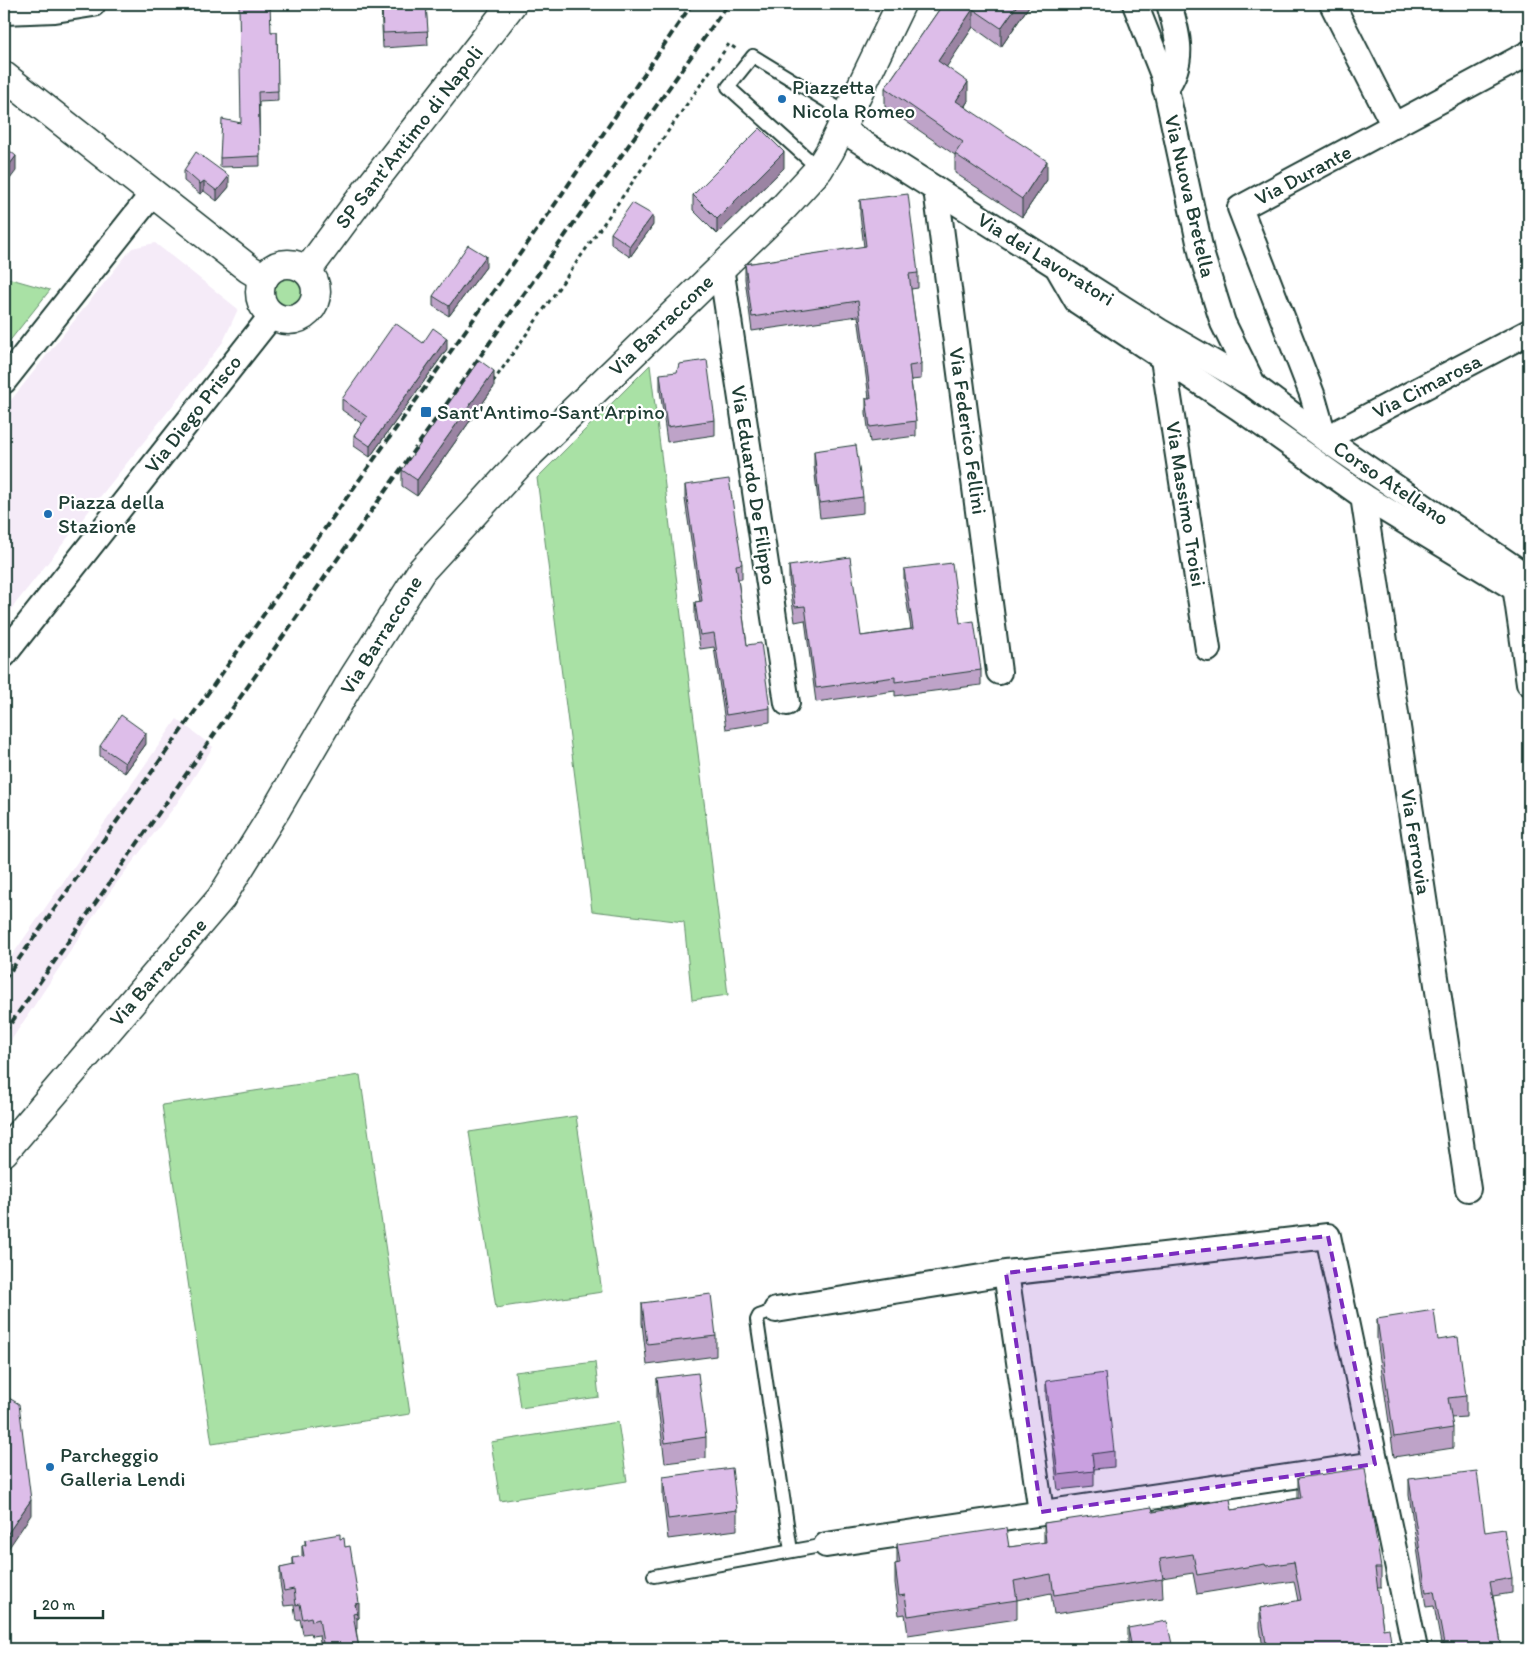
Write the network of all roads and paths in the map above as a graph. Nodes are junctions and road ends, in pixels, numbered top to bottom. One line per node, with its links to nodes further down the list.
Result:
1 (93, 4): 7 (street)
2 (512, 4): 19 (street, SP Sant'Antimo di Napoli)
3 (901, 4): 12 (street, Via Barraccone)
4 (1135, 4): 11 (street, Via Nuova Bretella)
5 (1168, 4): 11 (street)
6 (1332, 4): 13 (street)
7 (4, 12)
8 (1529, 53): 13 (street, Via Durante)
9 (750, 60): 12 (lane); 14 (lane); 25 (path)
10 (4, 76): 16 (street)
11 (1166, 89): 26 (street, Via Nuova Bretella)
12 (844, 122): 14 (street, Via Barraccone); 15 (street, Via dei Lavoratori)
13 (1394, 126): 27 (street, Via Durante)
14 (819, 169): 18 (street, Via Barraccone)
15 (936, 190): 17 (street, Via dei Lavoratori); 32 (street, Via Federico Fellini)
16 (153, 193): 20 (street); 24 (street)
17 (1057, 266): 23 (street); 26 (street, Via dei Lavoratori)
18 (721, 267): 34 (street, Via Eduardo De Filippo); 35 (street, Via Barraccone)
19 (307, 271): 20 (street); 21 (street)
20 (264, 278): 21 (street)
21 (272, 315): 31 (street, Via Diego Prisco)
22 (1529, 332): 27 (street, Via Cimarosa)
23 (1164, 359): 28 (street); 30 (street, Via Massimo Troisi)
24 (4, 381)
25 (491, 385)
26 (1254, 386): 27 (street, Corso Atellano)
27 (1325, 439): 29 (street, Corso Atellano)
28 (1363, 496): 29 (street); 36 (street, Via Ferrovia)
29 (1524, 587): 33 (street)
30 (1208, 649)
31 (4, 655)
32 (999, 672)
33 (1529, 683)
34 (788, 703)
35 (4, 1152)
36 (1468, 1189)
37 (1006, 1273): 38 (street); 39 (street); 40 (street)
38 (776, 1310): 42 (lane)
39 (1375, 1464): 40 (street); 44 (street)
40 (1040, 1512): 41 (street)
41 (826, 1545): 42 (lane)
42 (791, 1551): 43 (lane)
43 (654, 1576)
44 (1414, 1649)

